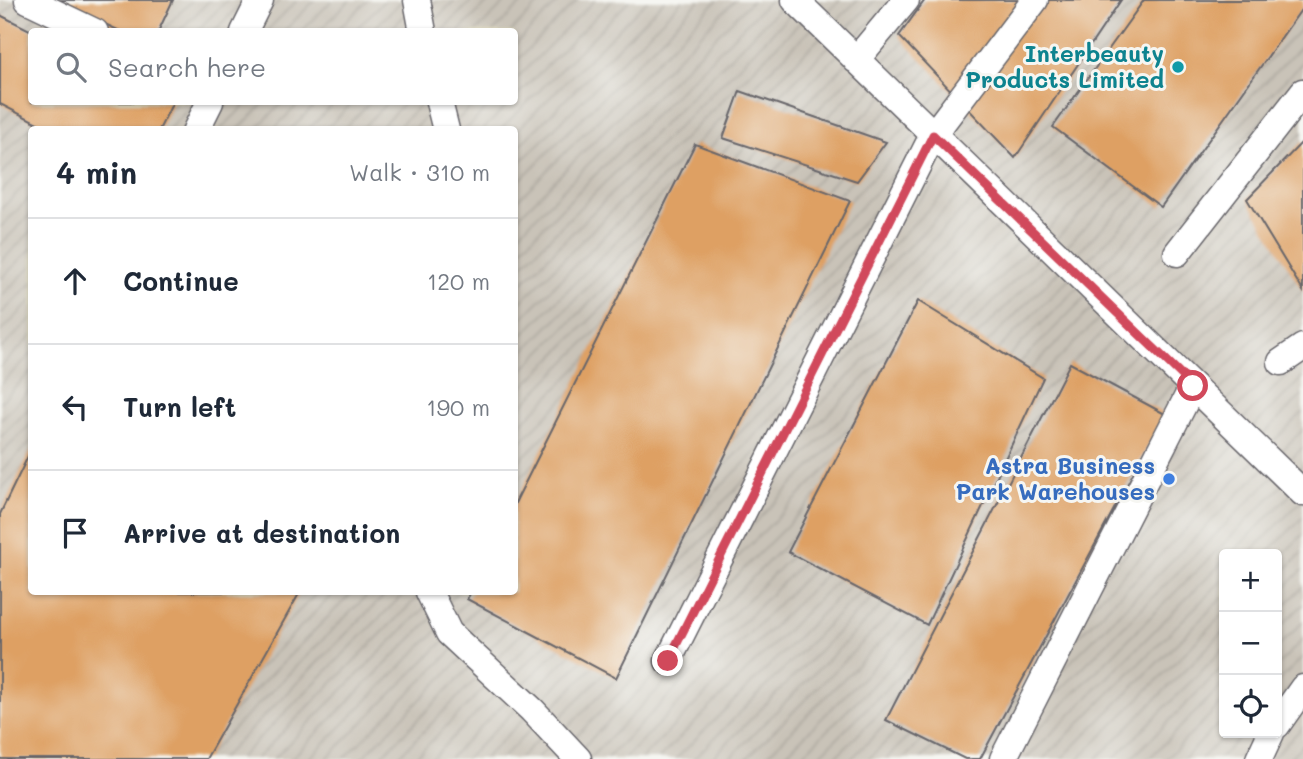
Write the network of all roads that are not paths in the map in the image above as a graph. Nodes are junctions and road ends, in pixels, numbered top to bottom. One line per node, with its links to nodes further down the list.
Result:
1 (28, 0): 7 (lane)
2 (260, 0): 8 (lane)
3 (417, 0): 9 (lane)
4 (795, 0): 10 (lane)
5 (906, 0): 10 (lane)
6 (1035, 0): 16 (lane)
7 (87, 28)
8 (246, 28)
9 (421, 28)
10 (856, 60): 16 (lane)
11 (1303, 92): 17 (lane)
12 (208, 105): 14 (lane)
13 (440, 105): 15 (lane)
14 (198, 126)
15 (445, 126)
16 (933, 135): 20 (lane); 23 (lane)
17 (1177, 253)
18 (1303, 348): 19 (lane)
19 (1281, 362)
20 (1193, 386): 21 (lane); 28 (lane)
21 (1303, 493)
22 (430, 595): 27 (lane)
23 (668, 661)
24 (1303, 688): 25 (lane)
25 (1282, 718)
26 (1269, 738): 29 (lane)
27 (578, 759)
28 (1003, 759)
29 (1259, 759)

